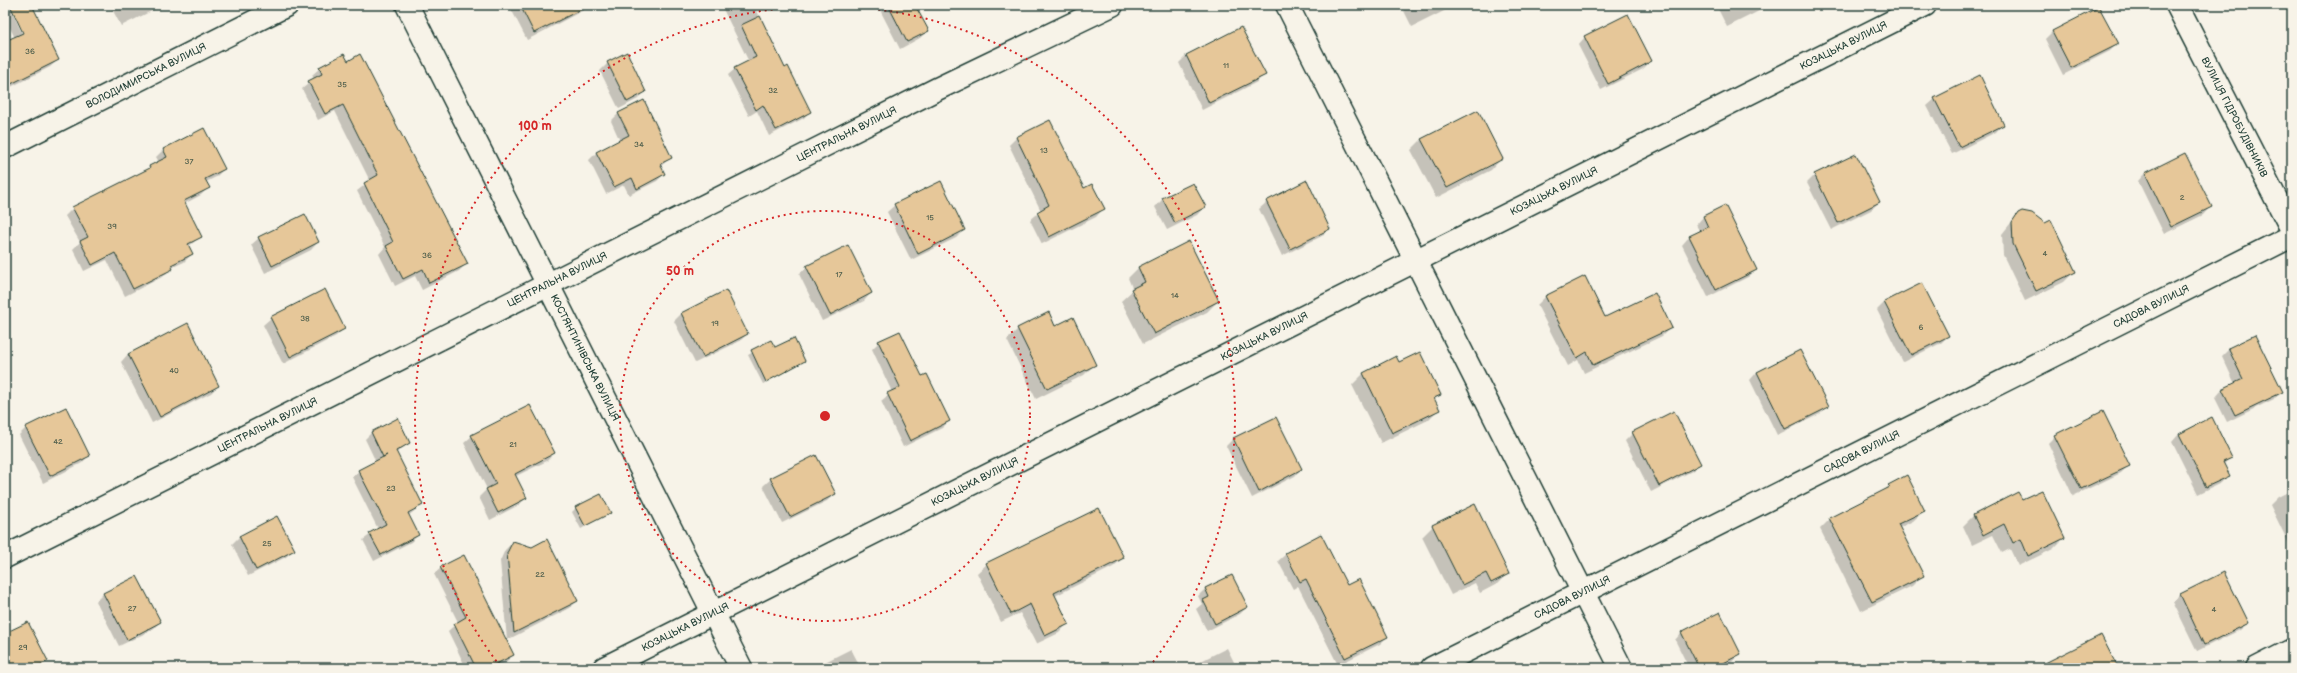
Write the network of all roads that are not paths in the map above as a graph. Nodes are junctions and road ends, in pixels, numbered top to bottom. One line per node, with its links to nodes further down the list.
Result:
1 (287, 5): 7 (street, ВОЛОДИМИРСЬКА ВУЛИЦЯ)
2 (407, 5): 11 (street, КОСТЯНТИНІВСЬКА ВУЛИЦЯ)
3 (1112, 5): 11 (street, ЦЕНТРАЛЬНА ВУЛИЦЯ)
4 (1287, 5): 10 (street)
5 (1925, 5): 10 (street, КОЗАЦЬКА ВУЛИЦЯ)
6 (2177, 5): 8 (street, ВУЛИЦЯ ГІДРОБУДІВНИКІВ)
7 (5, 147)
8 (2292, 230)
9 (2292, 236): 13 (street, САДОВА ВУЛИЦЯ)
10 (1417, 261): 13 (street); 14 (street, КОЗАЦЬКА ВУЛИЦЯ)
11 (549, 284): 12 (street, ЦЕНТРАЛЬНА ВУЛИЦЯ); 14 (street, КОСТЯНТИНІВСЬКА ВУЛИЦЯ)
12 (5, 557)
13 (1582, 592): 18 (street, САДОВА ВУЛИЦЯ); 19 (street)
14 (713, 612): 16 (street, КОЗАЦЬКА ВУЛИЦЯ); 17 (street, КОСТЯНТИНІВСЬКА ВУЛИЦЯ)
15 (2292, 650): 20 (street)
16 (604, 668)
17 (741, 668)
18 (1432, 668)
19 (1621, 668)
20 (2256, 668)

